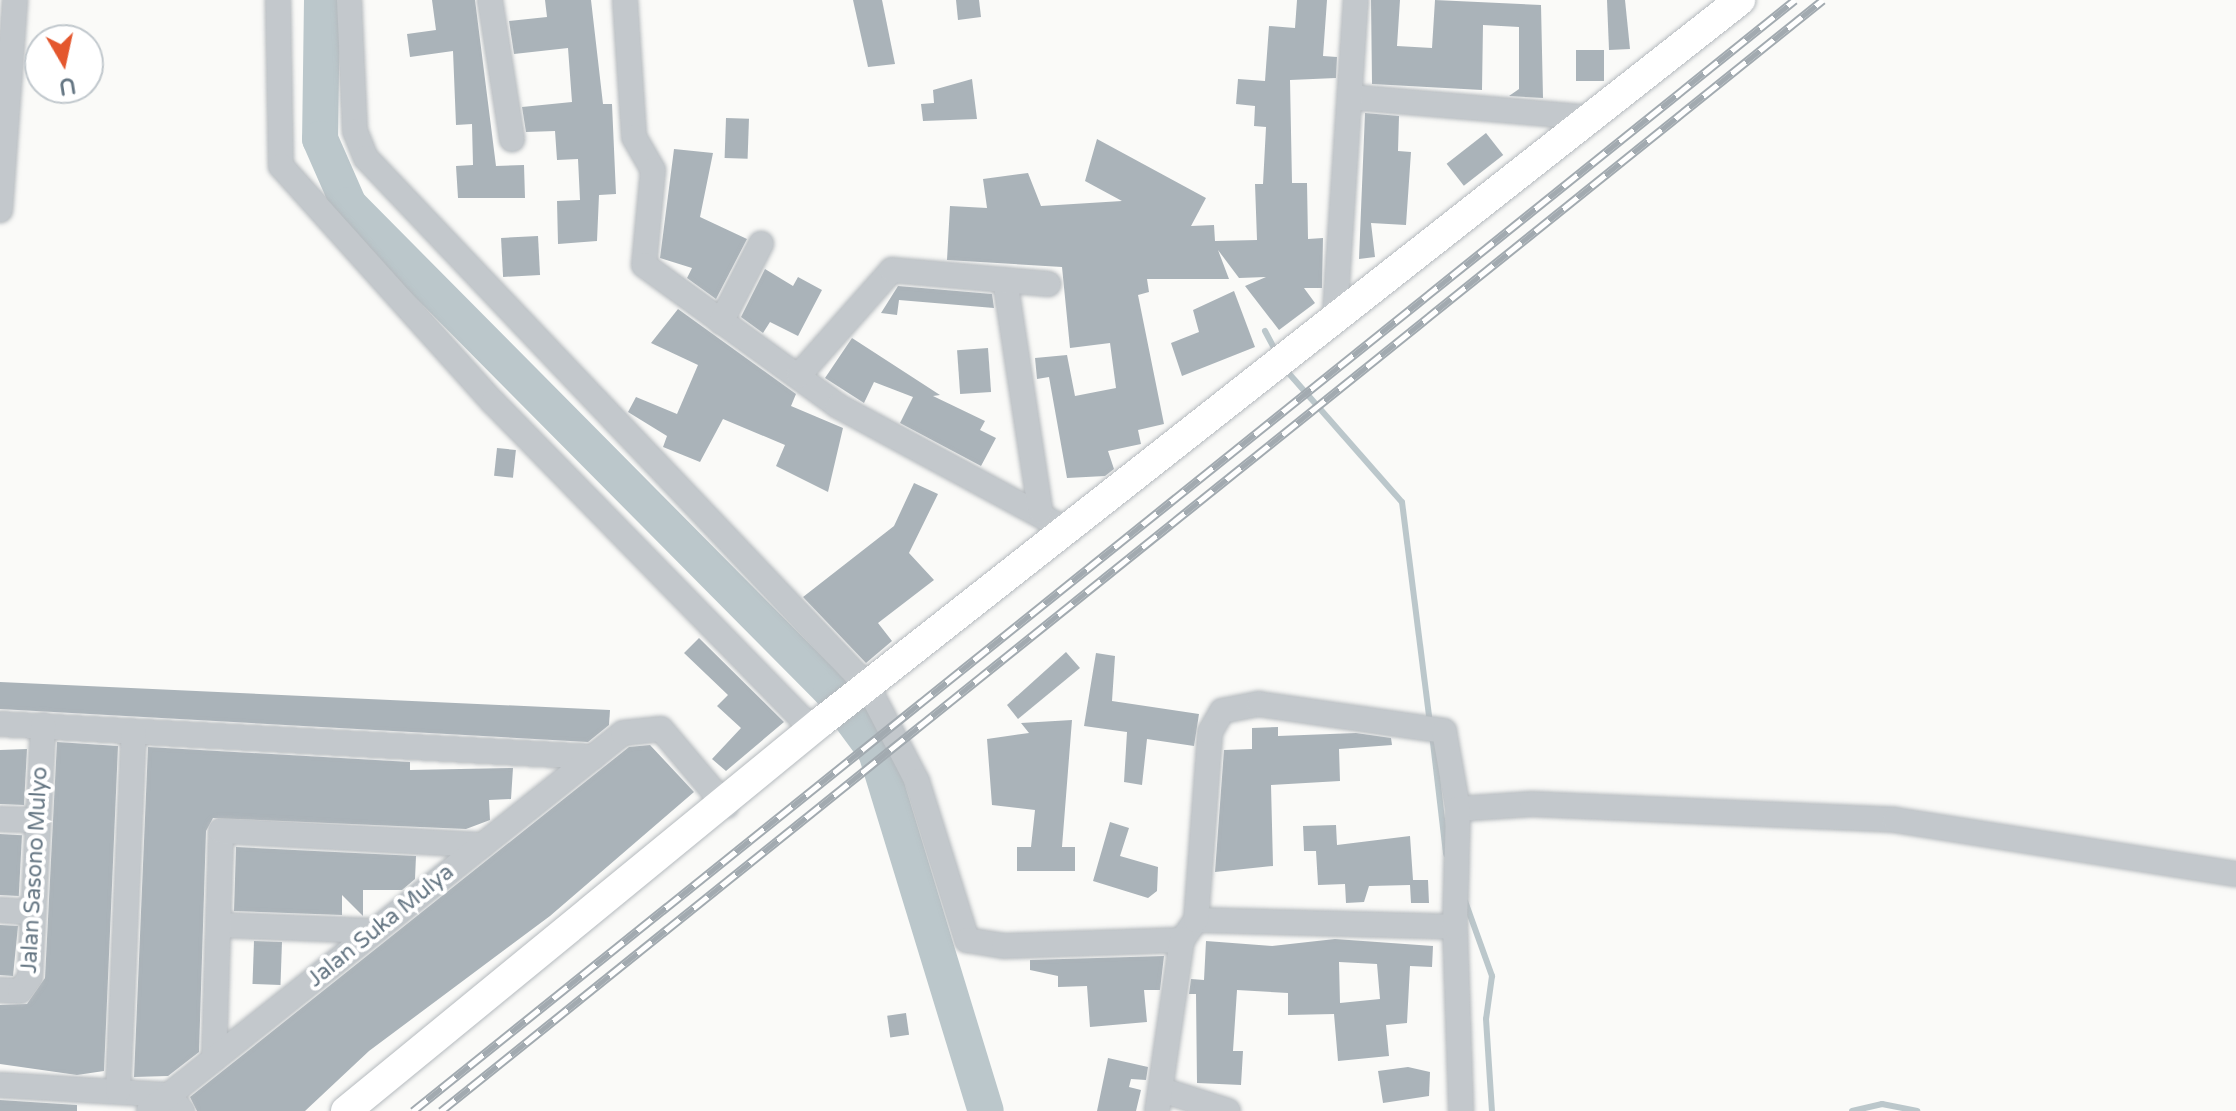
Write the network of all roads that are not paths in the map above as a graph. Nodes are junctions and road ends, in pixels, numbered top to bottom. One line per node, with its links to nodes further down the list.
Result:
1 (15, 0): 11 (street)
2 (278, 0): 23 (street)
3 (349, 0): 20 (street)
4 (490, 0): 10 (street)
5 (625, 0): 16 (street)
6 (1356, 0): 8 (street)
7 (1740, 0): 9 (main road)
8 (1350, 97): 9 (street); 15 (street)
9 (1584, 117): 15 (main road)
10 (512, 139)
11 (0, 210)
12 (761, 244): 16 (street)
13 (1005, 280): 14 (street); 17 (street); 18 (street)
14 (1048, 284)
15 (1335, 313): 19 (main road)
16 (721, 322): 17 (street)
17 (799, 375): 18 (street)
18 (1040, 510): 19 (street)
19 (1069, 531): 20 (main road)
20 (863, 691): 23 (main road); 36 (street)
21 (0, 724): 22 (street)
22 (43, 725): 24 (street); 29 (street, Jalan Sasono Mulyo)
23 (817, 726): 26 (main road)
24 (134, 732): 25 (street); 41 (street)
25 (593, 757): 26 (street, Jalan Suka Mulya); 30 (street, Jalan Suka Mulya)
26 (726, 806): 45 (main road)
27 (1458, 809): 31 (street); 35 (street); 36 (street)
28 (0, 819): 29 (street)
29 (37, 820): 33 (street, Jalan Sasono Mulyo)
30 (483, 845): 34 (street); 37 (street, Jalan Suka Mulya)
31 (2236, 874)
32 (0, 910): 33 (street)
33 (31, 912): 38 (street, Jalan Sasono Mulyo)
34 (219, 925): 37 (street); 39 (street)
35 (1455, 927): 36 (street); 47 (street)
36 (1189, 930): 42 (street)
37 (375, 931): 39 (street, Jalan Suka Mulya)
38 (0, 990)
39 (214, 1059): 43 (street, Jalan Suka Mulya)
40 (0, 1085): 41 (street)
41 (118, 1092): 43 (street)
42 (1161, 1101): 46 (street)
43 (176, 1103): 44 (street, Jalan Suka Mulya)
44 (149, 1111)
45 (346, 1111)
46 (1228, 1111)
47 (1461, 1111)

